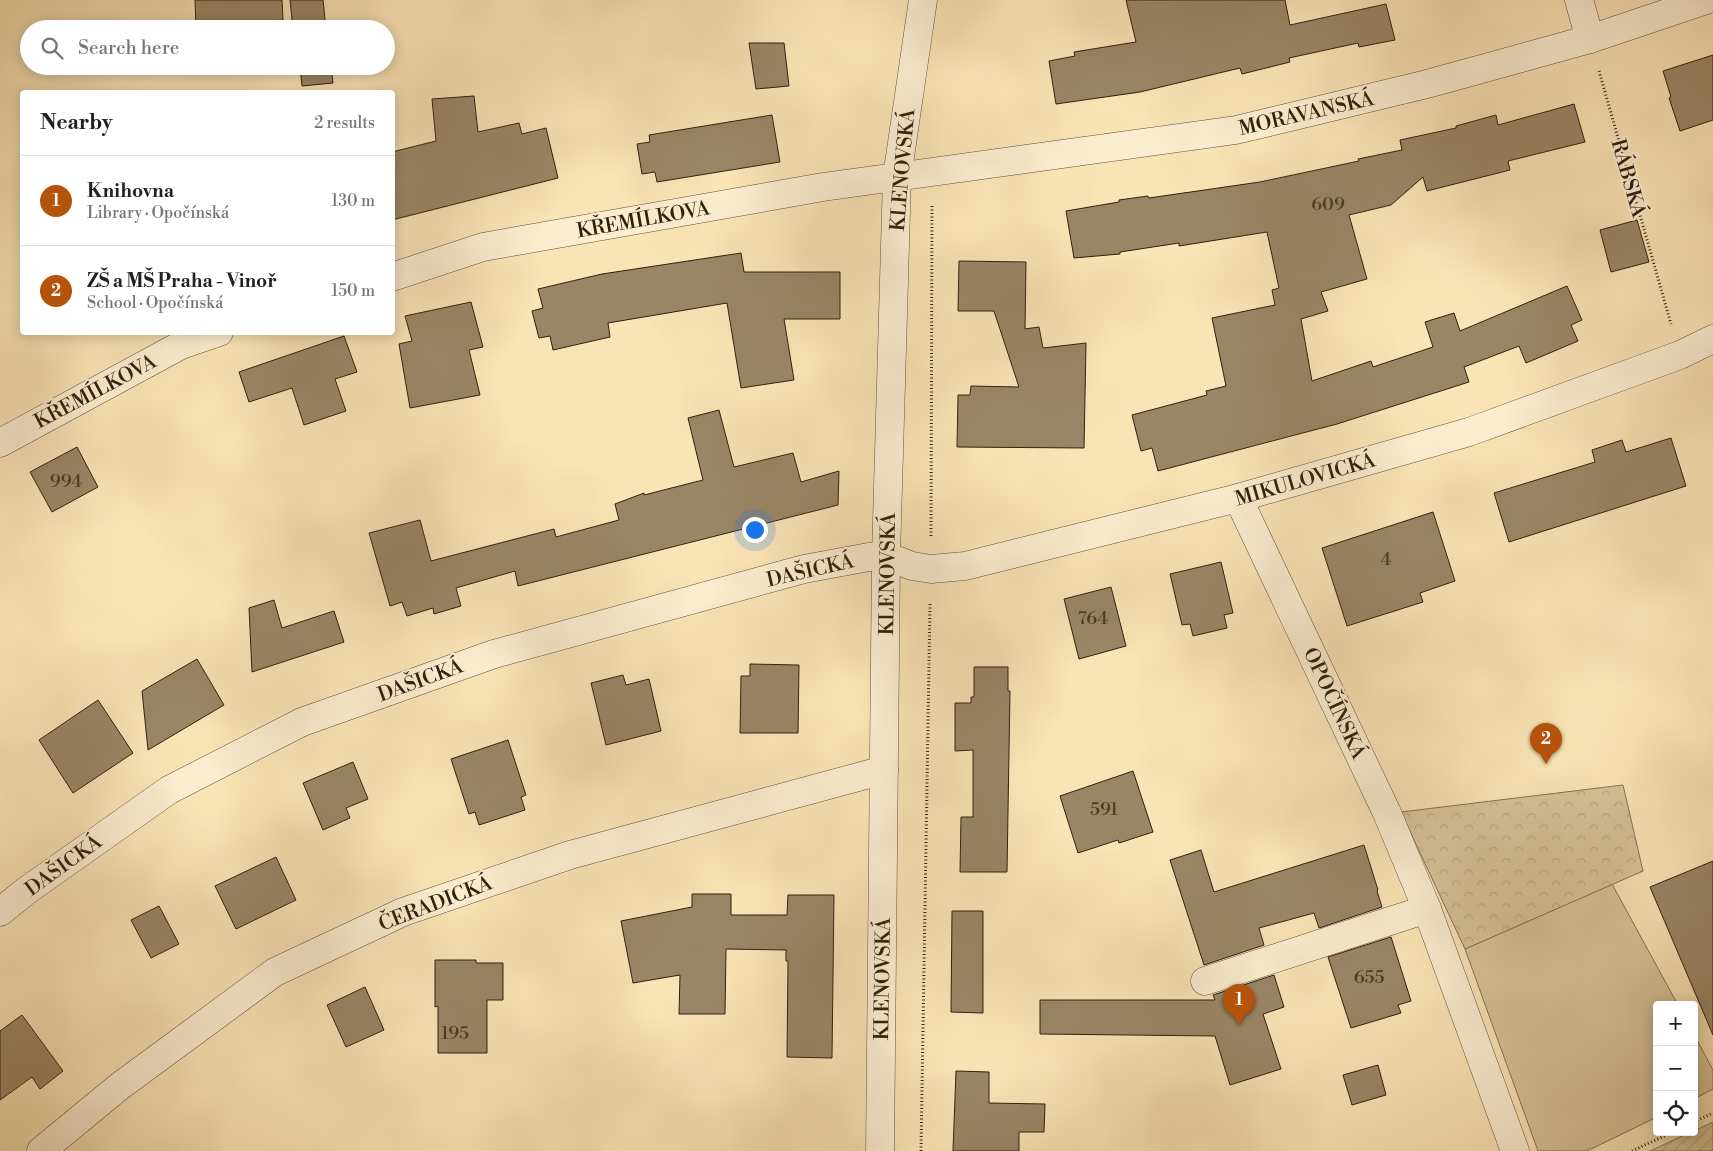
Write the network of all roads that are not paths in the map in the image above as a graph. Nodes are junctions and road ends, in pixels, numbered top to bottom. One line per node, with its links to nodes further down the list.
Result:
1 (923, 0): 5 (street, KLENOVSKÁ)
2 (1579, 0): 4 (street)
3 (1706, 0): 4 (street, MORAVANSKÁ)
4 (1590, 39): 5 (street, MORAVANSKÁ)
5 (897, 177): 6 (street, KŘEMÍLKOVA); 11 (street, KLENOVSKÁ)
6 (395, 275)
7 (210, 335): 9 (street, KŘEMÍLKOVA)
8 (1713, 339): 10 (street, MIKULOVICKÁ)
9 (0, 443)
10 (1238, 498): 11 (street, MIKULOVICKÁ); 13 (street, OPOČÍNSKÁ)
11 (886, 556): 12 (street, KLENOVSKÁ); 14 (street, DAŠICKÁ)
12 (884, 770): 16 (street, ČERADICKÁ); 17 (street, KLENOVSKÁ)
13 (1427, 909): 15 (street); 18 (street, OPOČÍNSKÁ)
14 (0, 912)
15 (1205, 982)
16 (41, 1151)
17 (880, 1151)
18 (1515, 1151)

